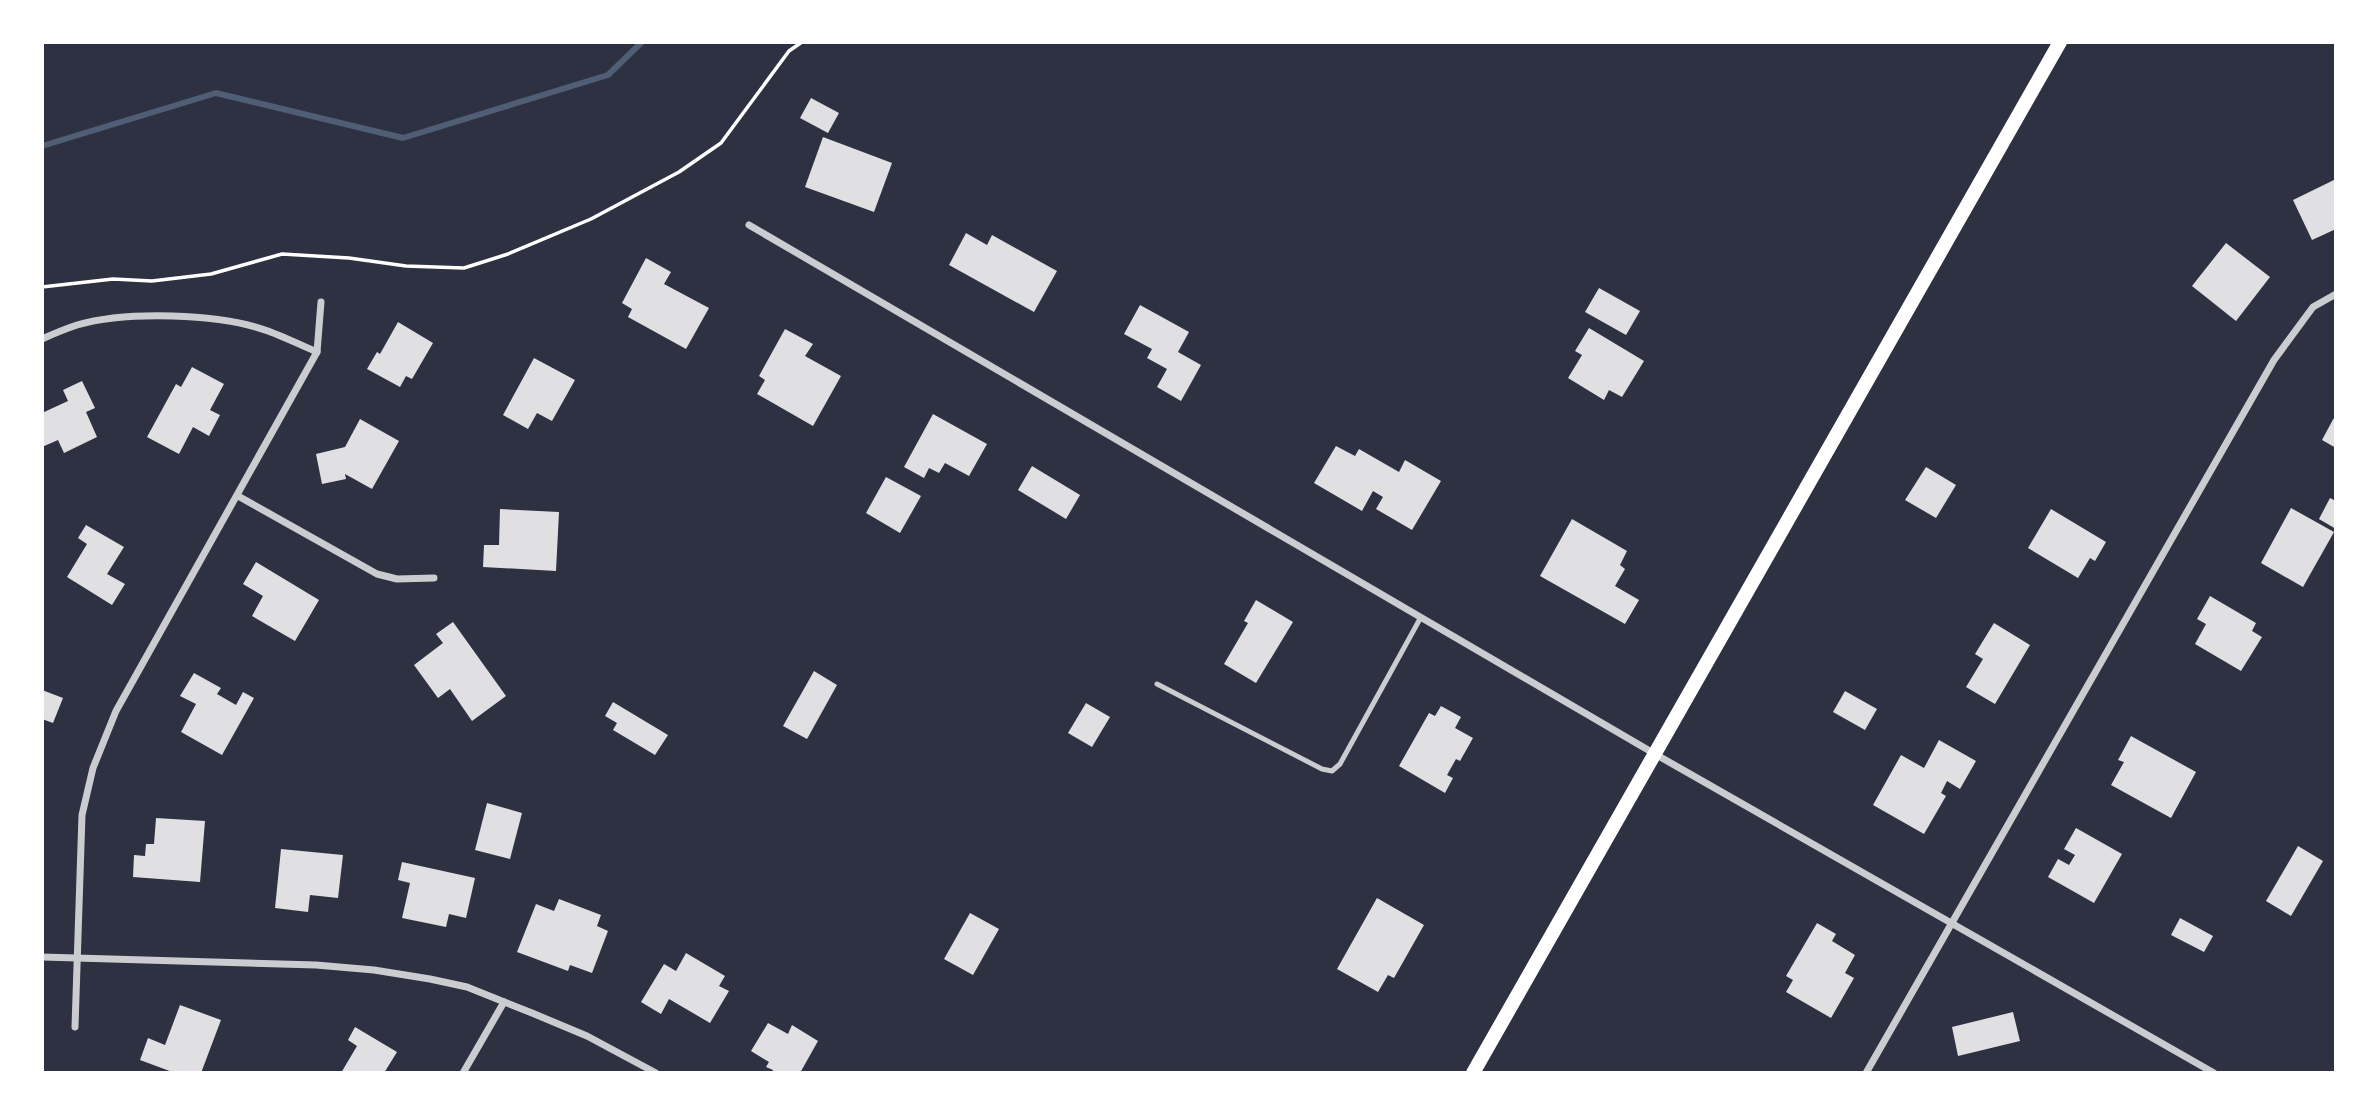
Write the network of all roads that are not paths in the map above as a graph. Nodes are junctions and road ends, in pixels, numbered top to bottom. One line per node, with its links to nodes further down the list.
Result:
1 (2060, 42): 11 (main road)
2 (749, 225): 9 (street)
3 (2336, 295): 12 (street)
4 (321, 302): 6 (street)
5 (42, 339): 6 (street)
6 (317, 352): 7 (street)
7 (238, 496): 8 (street); 14 (street)
8 (434, 578)
9 (1421, 616): 10 (lane); 11 (street)
10 (1157, 684)
11 (1655, 754): 12 (street); 19 (main road)
12 (1953, 923): 20 (street); 21 (street)
13 (42, 957): 14 (street)
14 (76, 959): 15 (street); 16 (street)
15 (504, 1002): 17 (street); 18 (street)
16 (75, 1027)
17 (463, 1073)
18 (656, 1073)
19 (1473, 1073)
20 (1867, 1073)
21 (2214, 1073)

